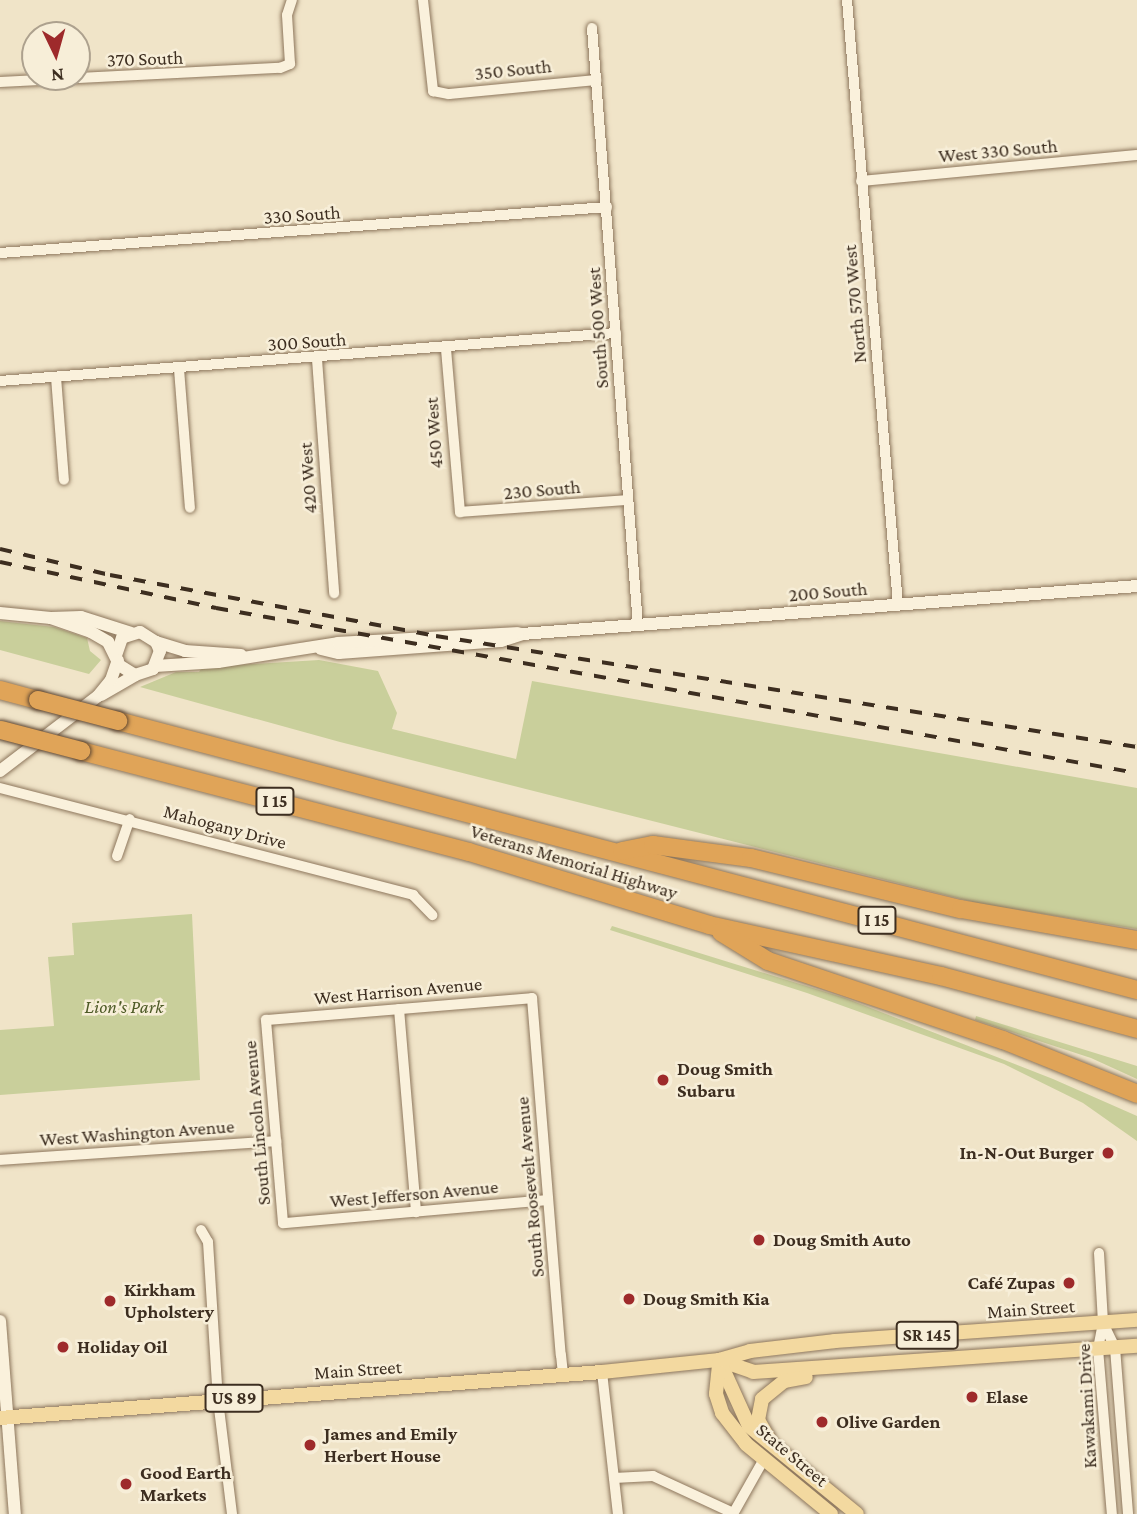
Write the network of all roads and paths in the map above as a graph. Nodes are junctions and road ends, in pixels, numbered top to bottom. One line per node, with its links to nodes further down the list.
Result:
1 (423, 0): 5 (street, 350 South)
2 (847, 0): 8 (street, North 570 West)
3 (291, 1): 6 (street, 370 South)
4 (592, 28): 5 (street, South 500 West)
5 (596, 80): 9 (street, South 500 West)
6 (0, 82)
7 (1137, 155): 8 (street, West 330 South)
8 (862, 181): 23 (street, North 570 West)
9 (607, 206): 10 (street, 330 South); 11 (street, South 500 West)
10 (0, 253)
11 (616, 333): 12 (street, 300 South); 18 (street, South 500 West)
12 (446, 349): 13 (street, 300 South); 20 (street, 450 West)
13 (317, 359): 14 (street, 300 South); 22 (street, 420 West)
14 (179, 369): 15 (street, 300 South); 19 (street)
15 (56, 377): 16 (street, 300 South); 17 (street)
16 (0, 381)
17 (64, 480)
18 (628, 500): 20 (street, 230 South); 26 (street, South 500 West)
19 (190, 508)
20 (460, 512)
21 (1137, 586): 23 (street, 200 South)
22 (334, 593)
23 (898, 605): 26 (street, 200 South)
24 (0, 613): 25 (street)
25 (51, 618): 27 (street); 30 (street)
26 (638, 626): 29 (street, 200 South)
27 (131, 633): 28 (street); 30 (street)
28 (156, 642): 29 (street, 200 South); 31 (street)
29 (245, 655): 31 (street, 200 South)
30 (117, 658): 32 (street); 34 (street)
31 (155, 666): 32 (street)
32 (135, 675): 34 (street)
33 (0, 690): 39 (highway, Veterans Memorial Highway / I 15, bridge)
34 (97, 696): 36 (street)
35 (0, 729): 42 (highway, Veterans Memorial Highway / I 15, bridge)
36 (0, 771)
37 (0, 788): 38 (street, Mahogany Drive)
38 (130, 820): 40 (street); 41 (street, Mahogany Drive)
39 (616, 852): 43 (highway); 44 (highway, Veterans Memorial Highway / I 15)
40 (117, 856)
41 (432, 915)
42 (709, 925): 48 (highway, Veterans Memorial Highway / I 15); 49 (highway)
43 (1137, 940)
44 (1137, 989)
45 (532, 998): 46 (street, West Harrison Avenue); 52 (street, South Roosevelt Avenue)
46 (399, 1009): 47 (street, West Harrison Avenue); 53 (street)
47 (266, 1020): 50 (street, South Lincoln Avenue)
48 (1137, 1030)
49 (1137, 1096)
50 (276, 1141): 51 (street, West Washington Avenue); 54 (street, South Lincoln Avenue)
51 (0, 1160)
52 (548, 1200): 53 (street, West Jefferson Avenue); 66 (street, South Roosevelt Avenue)
53 (416, 1212): 54 (street, West Jefferson Avenue)
54 (283, 1223)
55 (201, 1230): 67 (street)
56 (1099, 1253): 59 (street)
57 (1137, 1320): 59 (main road, Main Street / SR 145)
58 (0, 1321): 68 (street)
59 (1103, 1323): 61 (street, Kawakami Drive); 62 (street, Kawakami Drive); 63 (main road, Main Street / SR 145)
60 (1137, 1346): 61 (main road, Main Street / SR 145)
61 (1115, 1348): 62 (main road, Main Street / SR 145); 79 (street, Kawakami Drive)
62 (1098, 1349): 64 (main road, Main Street / SR 145); 78 (street, Kawakami Drive)
63 (719, 1360): 64 (main road, Main Street / SR 145); 65 (main road, Main Street / US 89); 69 (main road, State Street); 70 (main road, State Street)
64 (855, 1368): 69 (main road, State Street)
65 (602, 1372): 66 (main road, Main Street / US 89); 71 (street)
66 (563, 1374): 67 (main road, Main Street / US 89)
67 (218, 1400): 68 (main road, Main Street / US 89); 74 (street)
68 (3, 1418): 73 (street)
69 (778, 1449): 77 (main road, State Street)
70 (764, 1459): 72 (street); 76 (main road, State Street)
71 (614, 1478): 72 (street); 75 (street)
72 (733, 1513)
73 (15, 1514)
74 (232, 1514)
75 (618, 1514)
76 (831, 1514)
77 (857, 1514)
78 (1112, 1514)
79 (1128, 1514)

